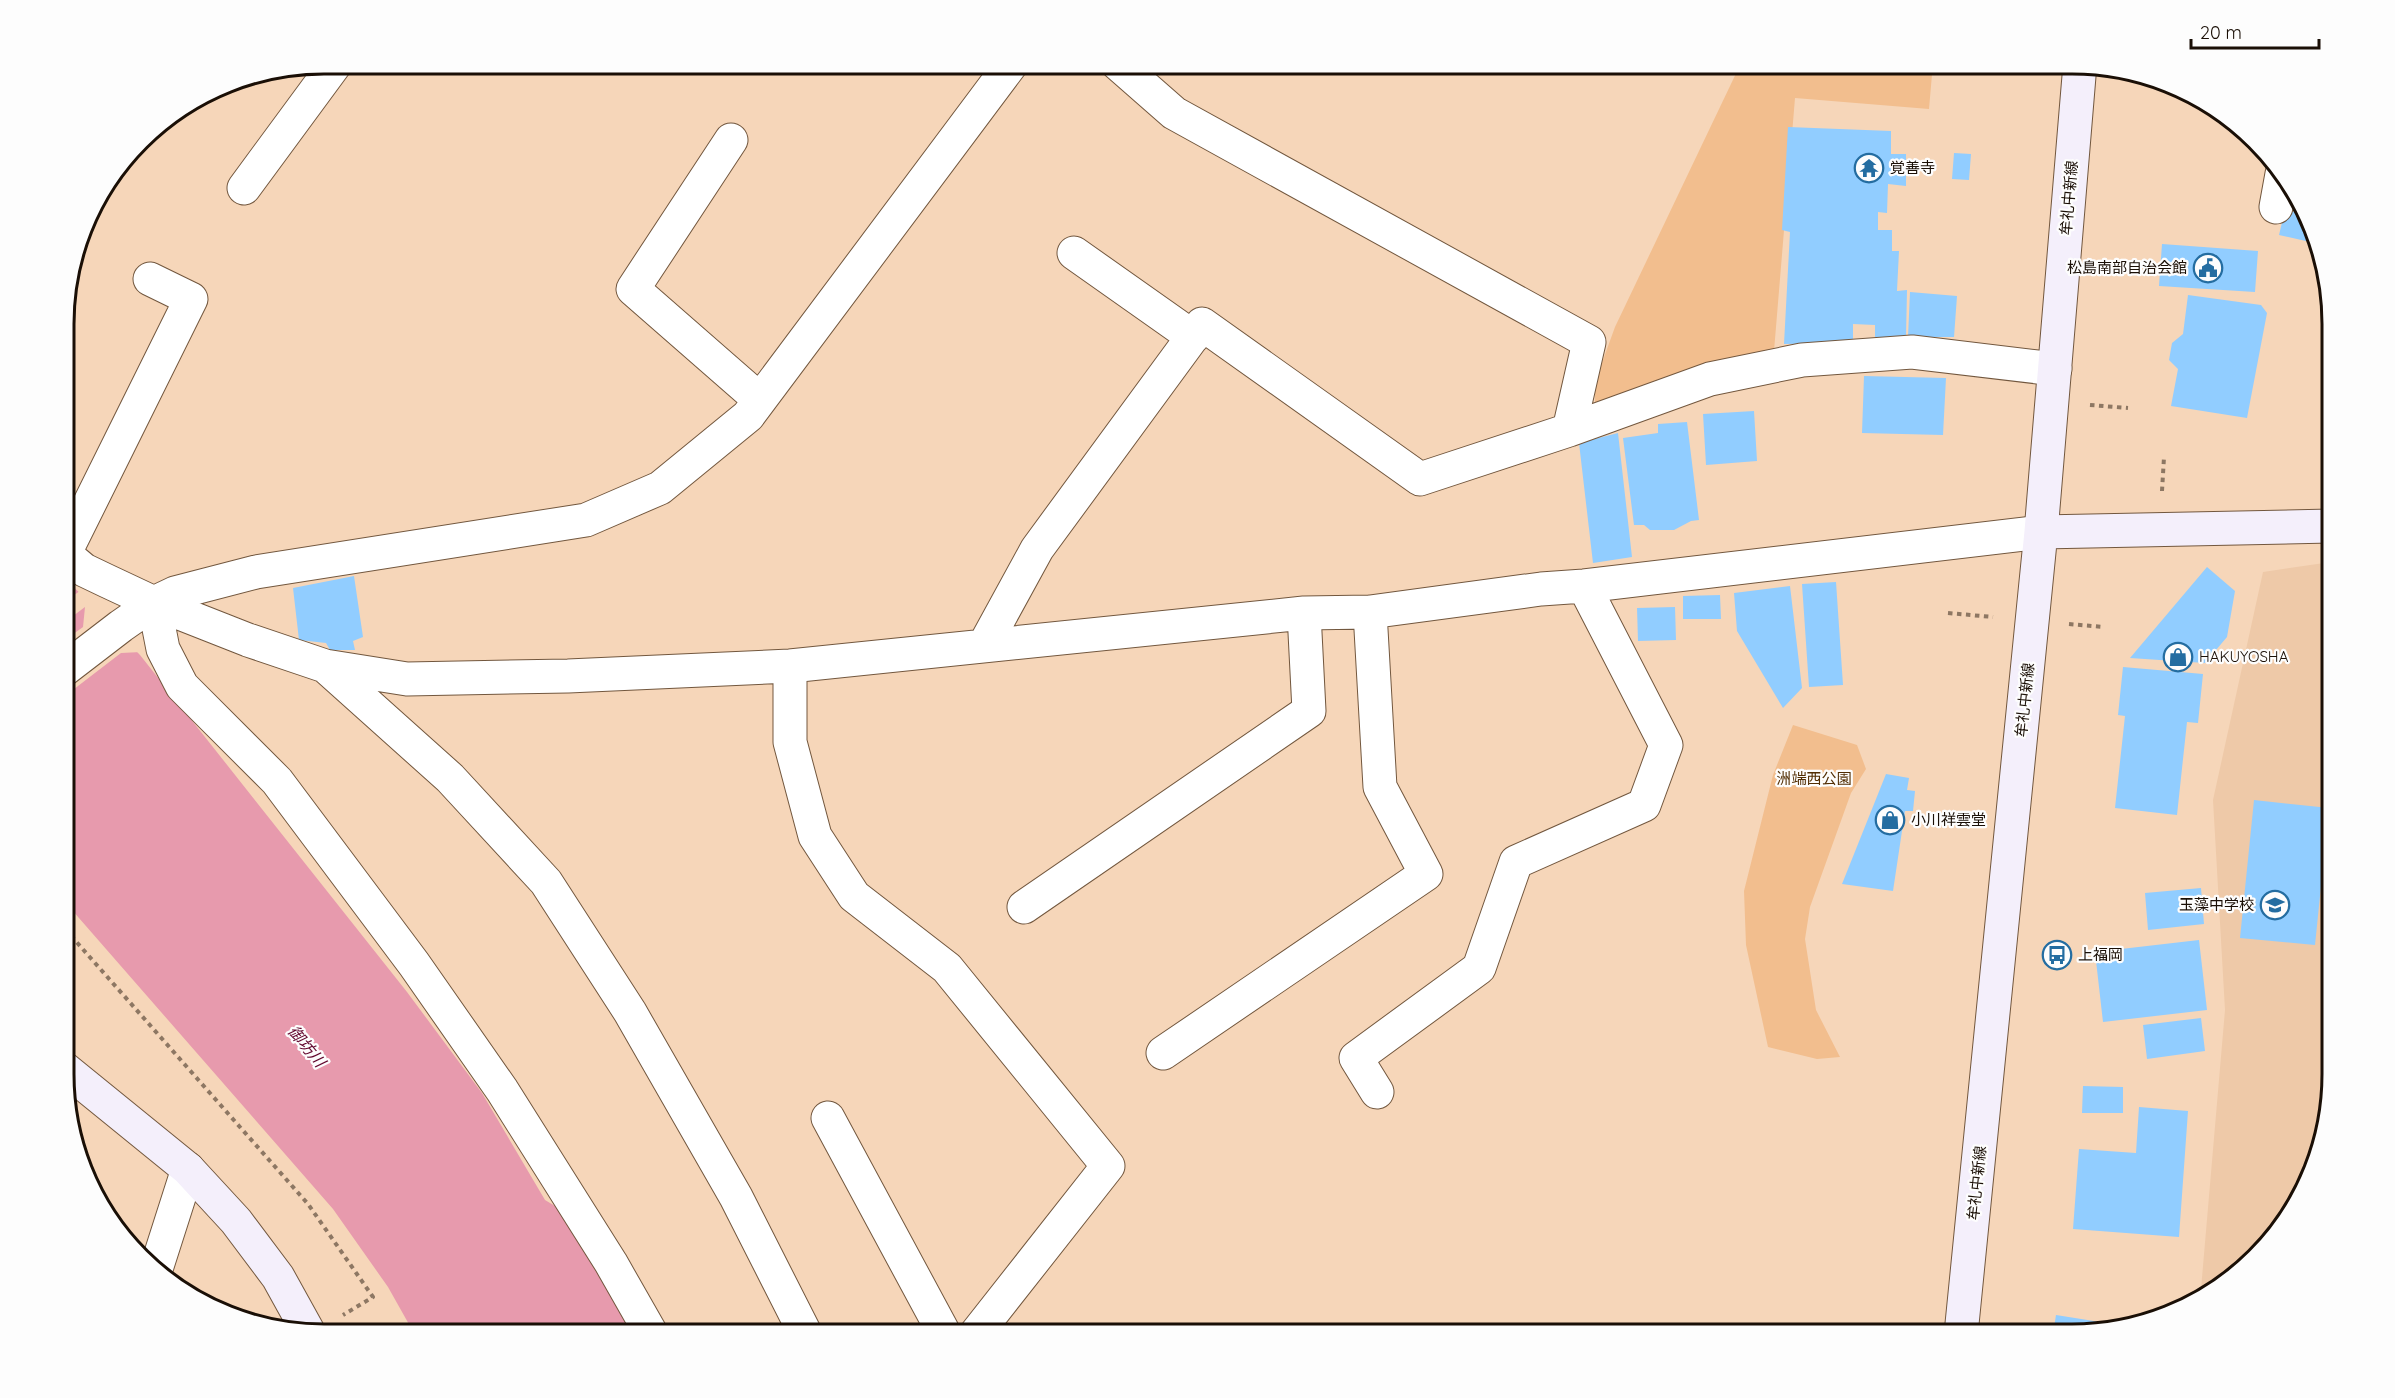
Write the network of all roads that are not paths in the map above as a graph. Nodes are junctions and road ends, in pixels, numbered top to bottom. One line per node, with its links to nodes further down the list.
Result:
1 (328, 74): 7 (street)
2 (1004, 74): 13 (street)
3 (1130, 74): 14 (street)
4 (2079, 74): 12 (main road, 牟礼中新線)
5 (731, 140): 13 (street)
6 (2280, 187): 8 (street)
7 (244, 188)
8 (2276, 207)
9 (1074, 253): 11 (street)
10 (150, 279): 17 (street)
11 (1193, 337): 14 (street); 23 (street)
12 (2055, 369): 14 (street); 16 (main road, 牟礼中新線)
13 (760, 400): 20 (street)
14 (1569, 430)
15 (2322, 526): 16 (main road)
16 (2041, 532): 19 (street); 39 (main road, 牟礼中新線)
17 (74, 535)
18 (74, 561): 20 (street)
19 (1584, 586): 21 (street); 30 (street)
20 (154, 603): 24 (street); 25 (street); 35 (street)
21 (1370, 612): 22 (street); 28 (street)
22 (1304, 613): 23 (street); 27 (street)
23 (984, 646): 26 (street)
24 (74, 662)
25 (325, 666): 26 (street); 36 (street)
26 (790, 666): 38 (street)
27 (1024, 907)
28 (1163, 1053)
29 (74, 1076): 32 (main road)
30 (1377, 1092)
31 (828, 1118): 37 (street)
32 (188, 1169): 33 (street); 34 (main road)
33 (158, 1261)
34 (304, 1324)
35 (646, 1324)
36 (800, 1324)
37 (939, 1324)
38 (984, 1324)
39 (1962, 1324)

